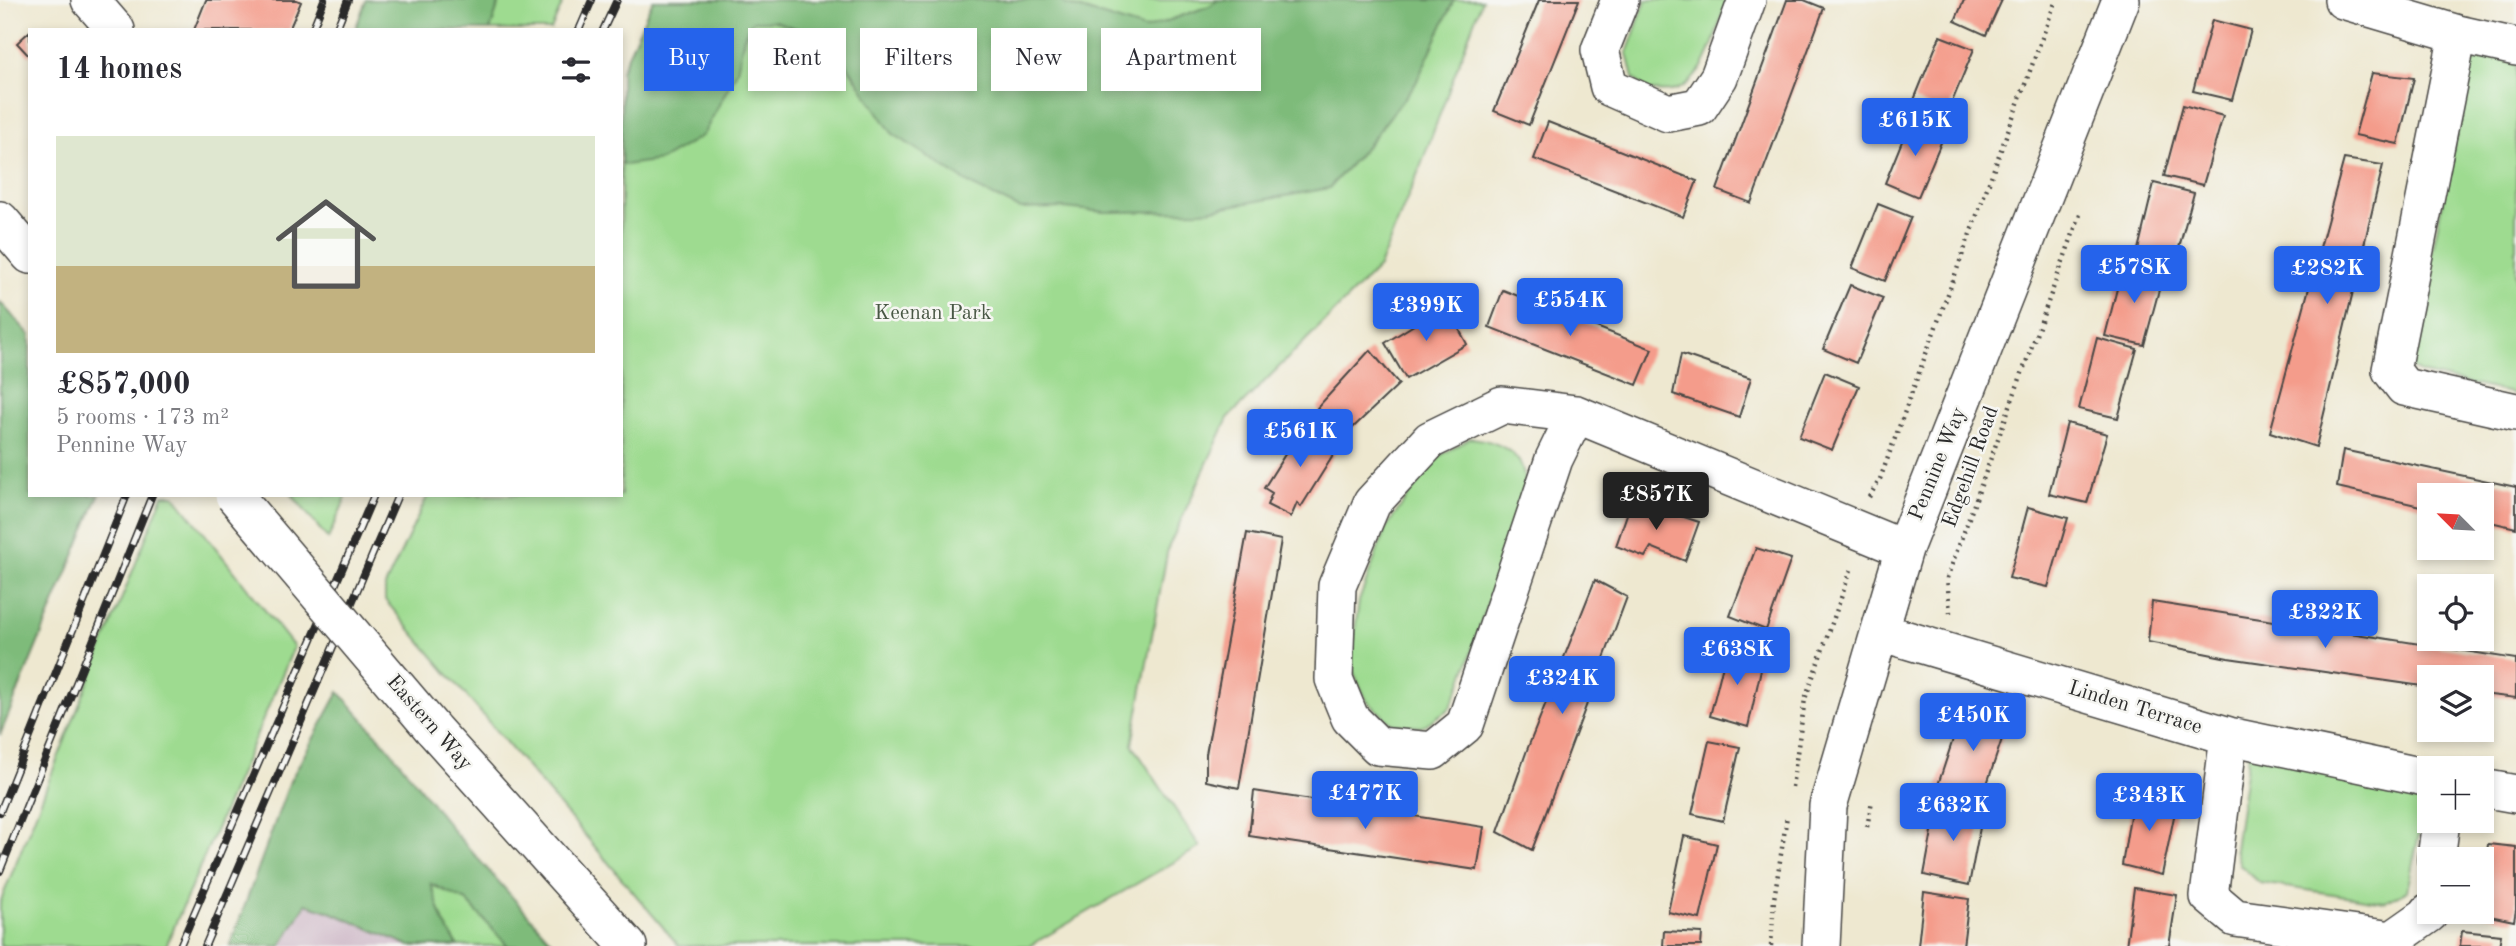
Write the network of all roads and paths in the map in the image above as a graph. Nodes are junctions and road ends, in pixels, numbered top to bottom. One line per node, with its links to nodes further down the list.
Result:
1 (90, 0): 6 (street)
2 (1620, 0): 3 (street)
3 (1747, 0)
4 (2121, 0): 15 (street, Pennine Way)
5 (2343, 0): 7 (street)
6 (114, 28)
7 (2458, 34): 8 (street); 12 (street)
8 (2516, 47)
9 (2082, 210): 17 (path, Edgehill Road)
10 (0, 220): 11 (street)
11 (28, 253)
12 (2516, 412)
13 (1576, 414): 13 (street); 15 (street)
14 (236, 497): 25 (street, Eastern Way, bridge)
15 (1904, 549): 16 (street, Pennine Way)
16 (1880, 632): 17 (street, Linden Terrace); 26 (street, Pennine Way)
17 (1936, 648): 18 (street, Linden Terrace)
18 (2229, 736): 19 (street, Linden Terrace); 24 (street, Linden Terrace)
19 (2417, 775)
20 (2494, 790): 21 (street)
21 (2516, 794)
22 (1872, 798): 23 (path)
23 (1866, 837)
24 (2417, 921)
25 (628, 946)
26 (1821, 946)

